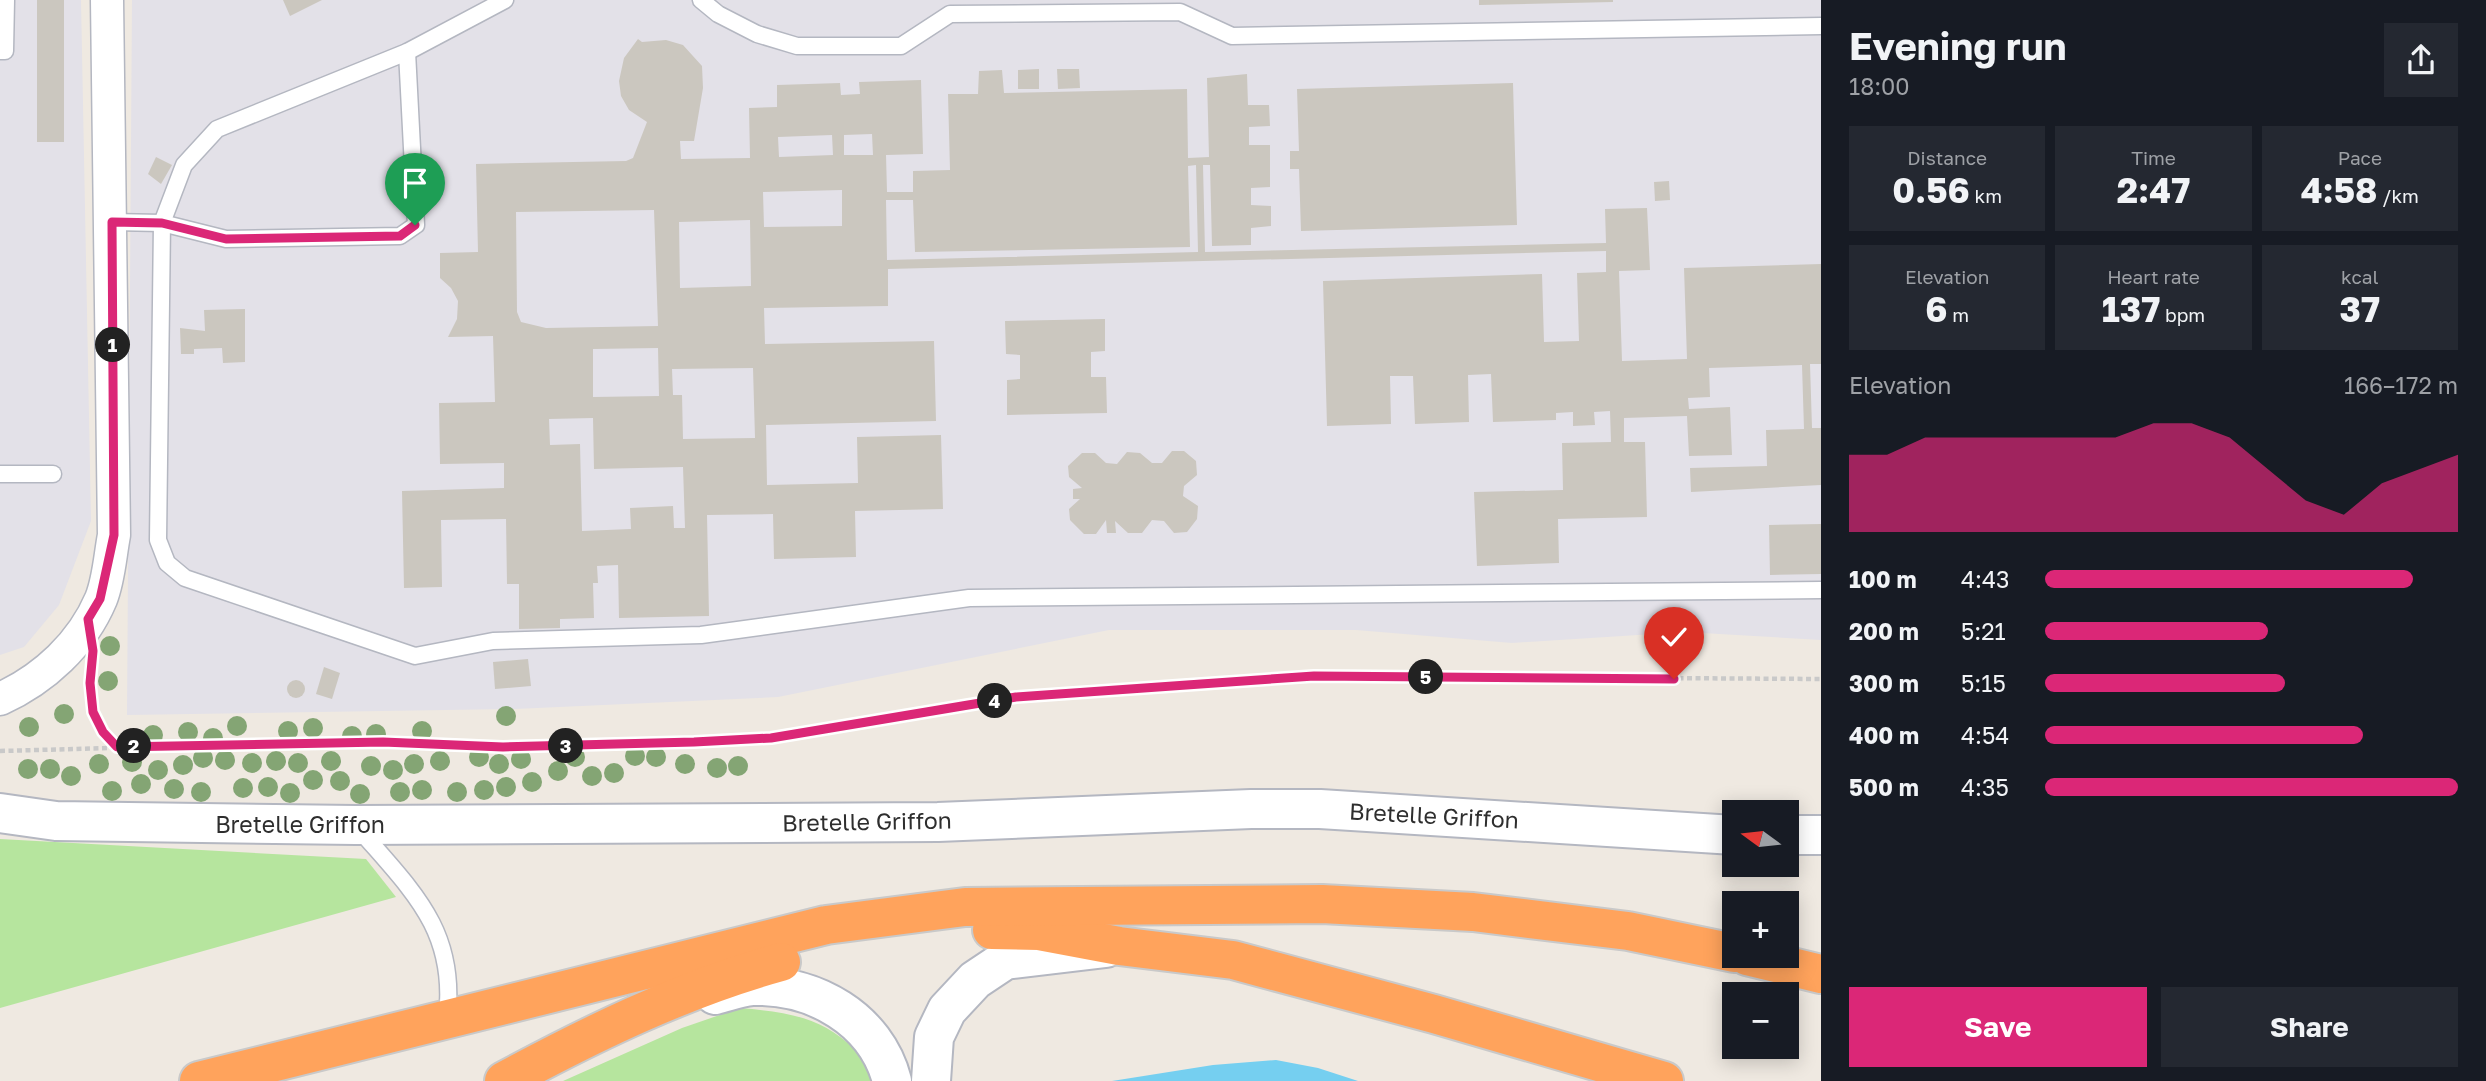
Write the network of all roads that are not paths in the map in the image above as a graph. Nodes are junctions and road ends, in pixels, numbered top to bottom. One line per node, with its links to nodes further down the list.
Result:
1 (6, 0): 6 (lane)
2 (107, 0): 8 (street)
3 (505, 0): 7 (lane)
4 (701, 0): 5 (lane)
5 (1821, 26)
6 (0, 51)
7 (407, 52): 9 (lane); 9 (lane)
8 (112, 222): 9 (lane); 13 (street)
9 (162, 223): 12 (lane)
10 (0, 474): 11 (lane)
11 (53, 474)
12 (1821, 590)
13 (0, 699)
14 (0, 813): 15 (main road, Bretelle Griffon)
15 (356, 825): 16 (main road, Bretelle Griffon); 25 (lane)
16 (1722, 834)
17 (1799, 835): 18 (main road)
18 (1821, 835)
19 (1119, 946): 24 (highway); 30 (main road); 31 (highway)
20 (728, 951): 21 (highway); 25 (highway); 27 (highway)
21 (1722, 951)
22 (1796, 968): 23 (highway)
23 (1821, 974)
24 (625, 1018): 28 (highway); 29 (main road)
25 (447, 1020): 26 (highway)
26 (199, 1081)
27 (478, 1081)
28 (504, 1081)
29 (892, 1081)
30 (931, 1081)
31 (1664, 1081)

